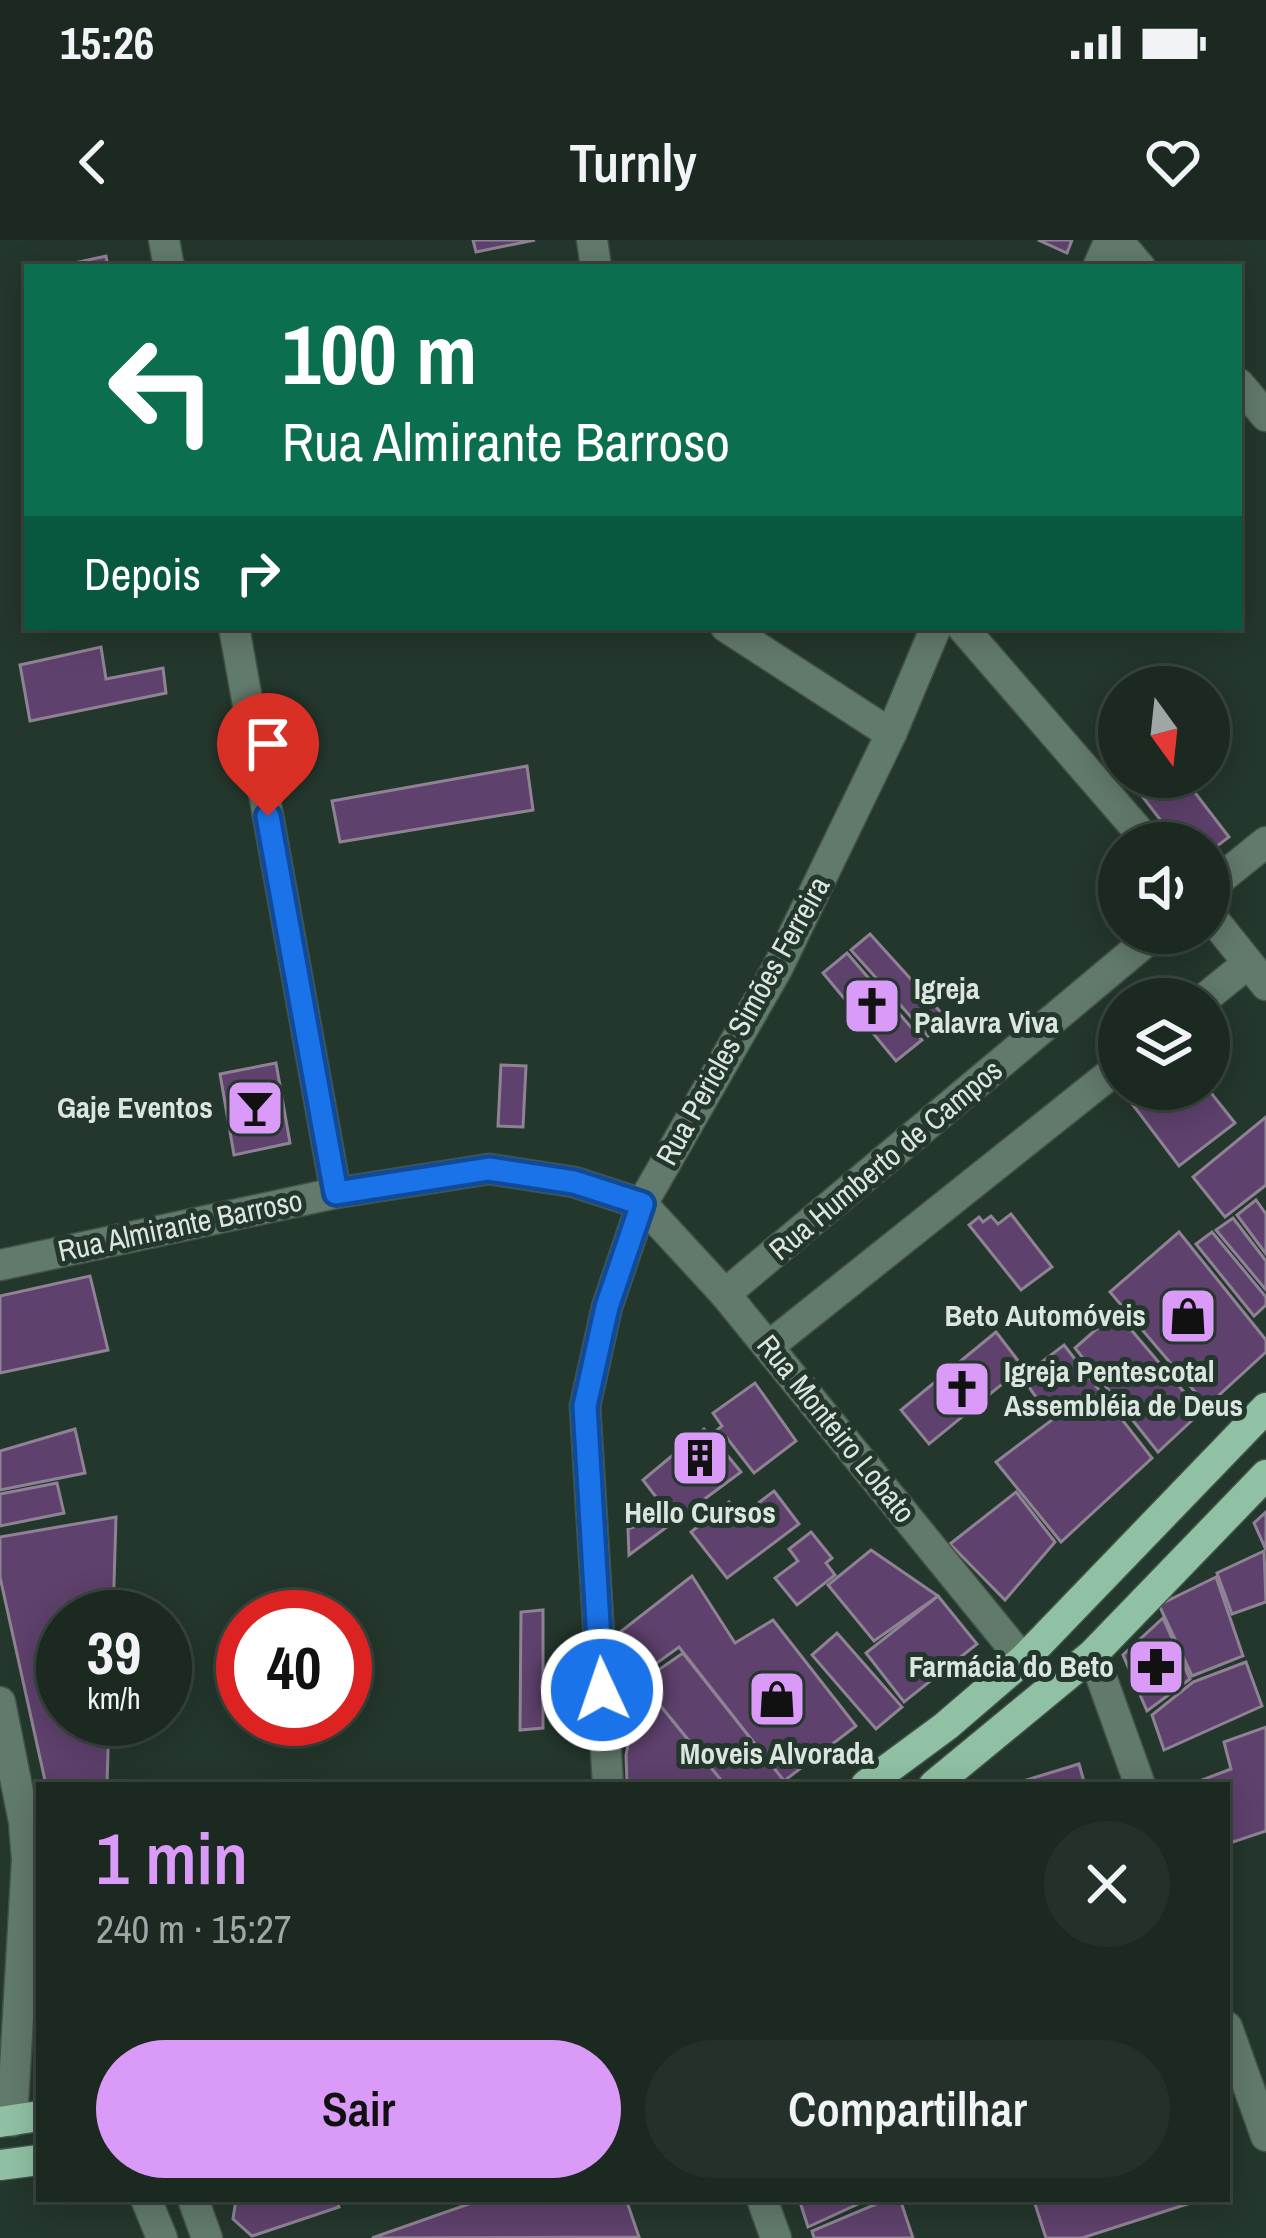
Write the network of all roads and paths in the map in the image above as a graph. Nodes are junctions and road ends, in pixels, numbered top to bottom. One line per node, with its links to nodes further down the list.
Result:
1 (1114, 240): 2 (street)
2 (1137, 264)
3 (1242, 388): 4 (street)
4 (1266, 416)
5 (235, 630): 17 (street)
6 (731, 630): 9 (street)
7 (935, 630): 9 (street, Rua Pericles Simões Ferreira)
8 (965, 630): 10 (street)
9 (891, 734): 18 (street, Rua Pericles Simões Ferreira)
10 (1131, 822)
11 (1266, 842): 12 (street)
12 (1230, 871)
13 (1230, 941): 15 (street)
14 (1131, 954): 20 (street, Rua Humberto de Campos)
15 (1257, 975)
16 (1098, 1084): 21 (street)
17 (336, 1193): 18 (street, Rua Almirante Barroso); 19 (street, Rua Almirante Barroso)
18 (642, 1204): 20 (street, Rua Monteiro Lobato); 27 (street, Rua Pericles Simões Ferreira)
19 (0, 1265)
20 (725, 1294): 21 (street, Rua Monteiro Lobato)
21 (769, 1346): 25 (street, Rua Monteiro Lobato)
22 (1266, 1408): 25 (main road)
23 (1266, 1475): 24 (main road)
24 (1094, 1654): 29 (main road); 30 (street)
25 (1023, 1660): 28 (main road)
26 (0, 1702): 31 (street)
27 (608, 1782)
28 (870, 1782)
29 (938, 1782)
30 (1139, 1782)
31 (12, 1822): 33 (street)
32 (1230, 2035): 34 (street)
33 (17, 2120)
34 (1266, 2136)
35 (36, 2160): 36 (main road)
36 (0, 2165)
37 (147, 2202): 40 (street)
38 (194, 2202): 41 (street)
39 (763, 2202): 42 (street)
40 (162, 2238)
41 (207, 2238)
42 (776, 2238)

